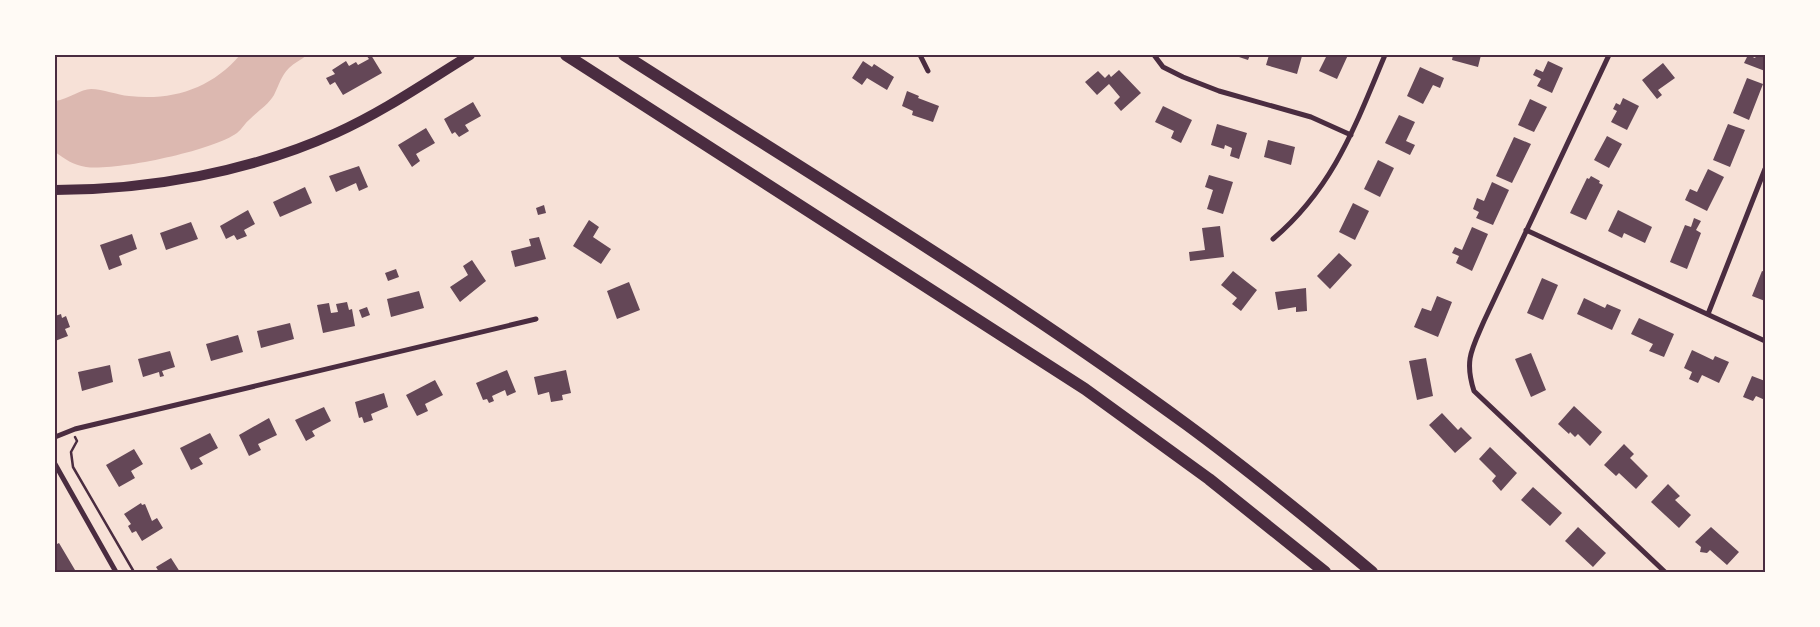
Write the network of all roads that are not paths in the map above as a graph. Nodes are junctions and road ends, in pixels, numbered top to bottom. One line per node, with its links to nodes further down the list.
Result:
1 (470, 55): 11 (main road)
2 (566, 55): 20 (highway)
3 (624, 55): 21 (highway)
4 (920, 55): 8 (street)
5 (1154, 55): 9 (street)
6 (1386, 55): 9 (street)
7 (1608, 55): 12 (street)
8 (928, 71)
9 (1351, 135): 13 (street)
10 (1765, 168): 14 (street)
11 (55, 190)
12 (1526, 230): 14 (street); 22 (street)
13 (1273, 239)
14 (1708, 314): 16 (street)
15 (536, 320): 17 (street)
16 (1765, 340)
17 (55, 437)
18 (55, 464): 19 (street)
19 (116, 572)
20 (1324, 572)
21 (1372, 572)
22 (1665, 572)

